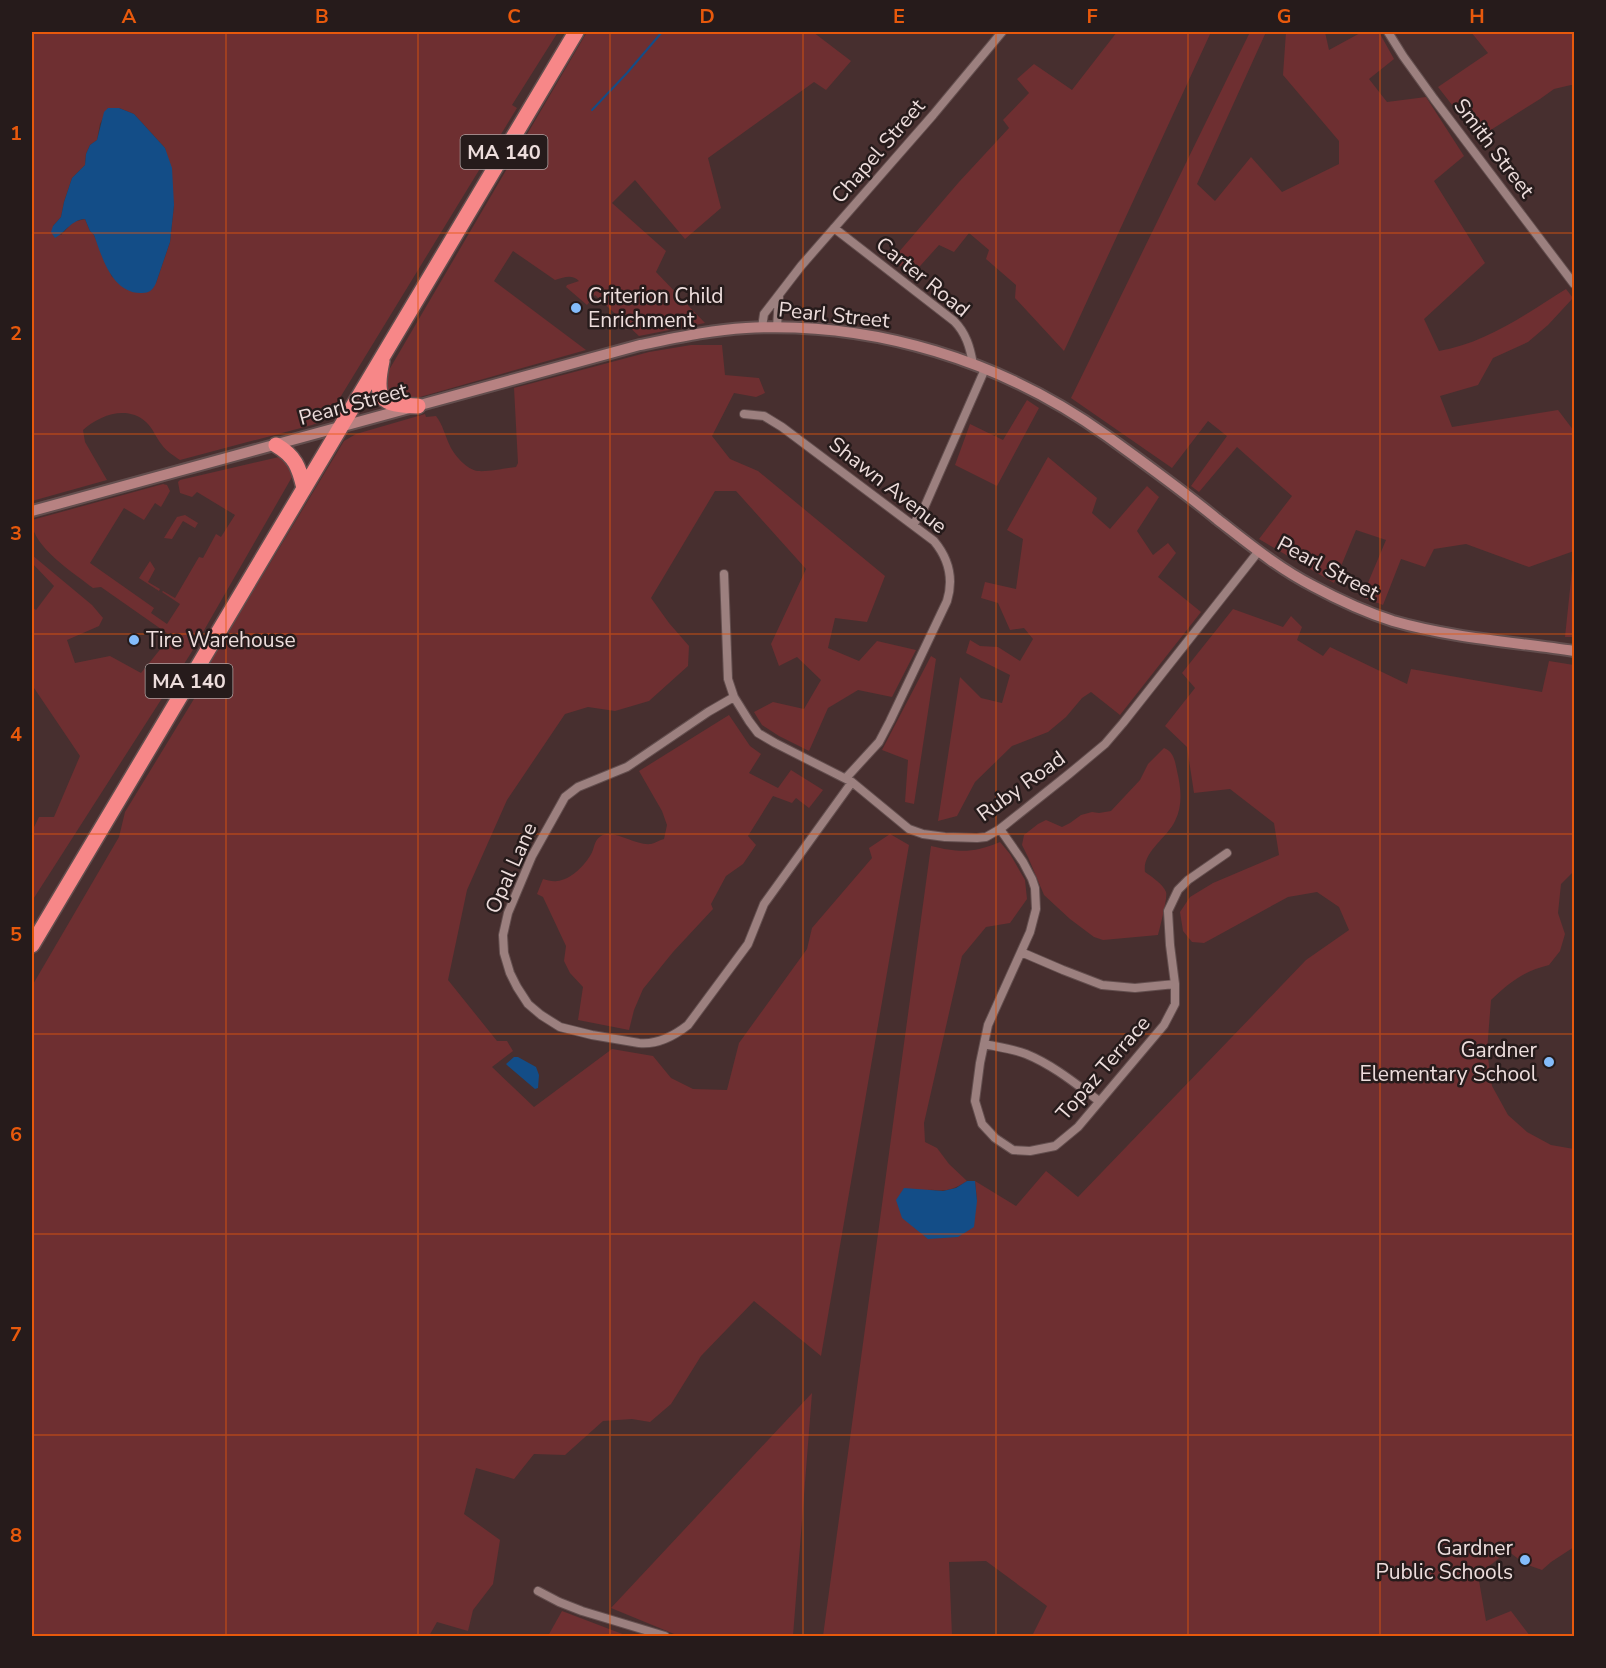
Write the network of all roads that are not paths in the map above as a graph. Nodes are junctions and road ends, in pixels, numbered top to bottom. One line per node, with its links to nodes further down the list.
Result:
1 (576, 32): 9 (highway, MA 140)
2 (1002, 32): 4 (street, Chapel Street)
3 (1388, 32): 5 (street, Smith Street)
4 (834, 228): 6 (street, Chapel Street); 10 (street, Carter Road)
5 (1575, 284)
6 (780, 292): 7 (street, Chapel Street); 8 (street)
7 (762, 327): 8 (main road, Pearl Street); 12 (main road, Pearl Street)
8 (777, 327): 10 (main road, Pearl Street)
9 (385, 351): 12 (highway); 14 (highway, MA 140)
10 (973, 364): 11 (main road, Pearl Street)
11 (985, 369): 18 (street); 19 (main road, Pearl Street)
12 (417, 406): 14 (main road, Pearl Street)
13 (744, 414): 18 (street, Shawn Avenue)
14 (339, 428): 15 (main road, Pearl Street); 16 (highway, MA 140)
15 (276, 445): 16 (highway); 17 (main road, Pearl Street)
16 (304, 488): 26 (highway, MA 140)
17 (32, 512)
18 (913, 525): 23 (street, Shawn Avenue)
19 (1258, 552): 21 (main road, Pearl Street); 24 (street, Ruby Road)
20 (724, 574): 22 (street, Ruby Road)
21 (1575, 651)
22 (734, 697): 23 (street, Ruby Road); 23 (street, Opal Lane)
23 (849, 780): 24 (street, Ruby Road)
24 (1000, 829): 27 (street, Topaz Terrace)
25 (1227, 853): 28 (street, Topaz Terrace)
26 (32, 945)
27 (1021, 952): 28 (street); 29 (street, Topaz Terrace)
28 (1175, 984): 30 (street, Topaz Terrace)
29 (984, 1044): 30 (street); 30 (street, Topaz Terrace)
30 (1099, 1101)
31 (538, 1591): 32 (street)
32 (665, 1636)

